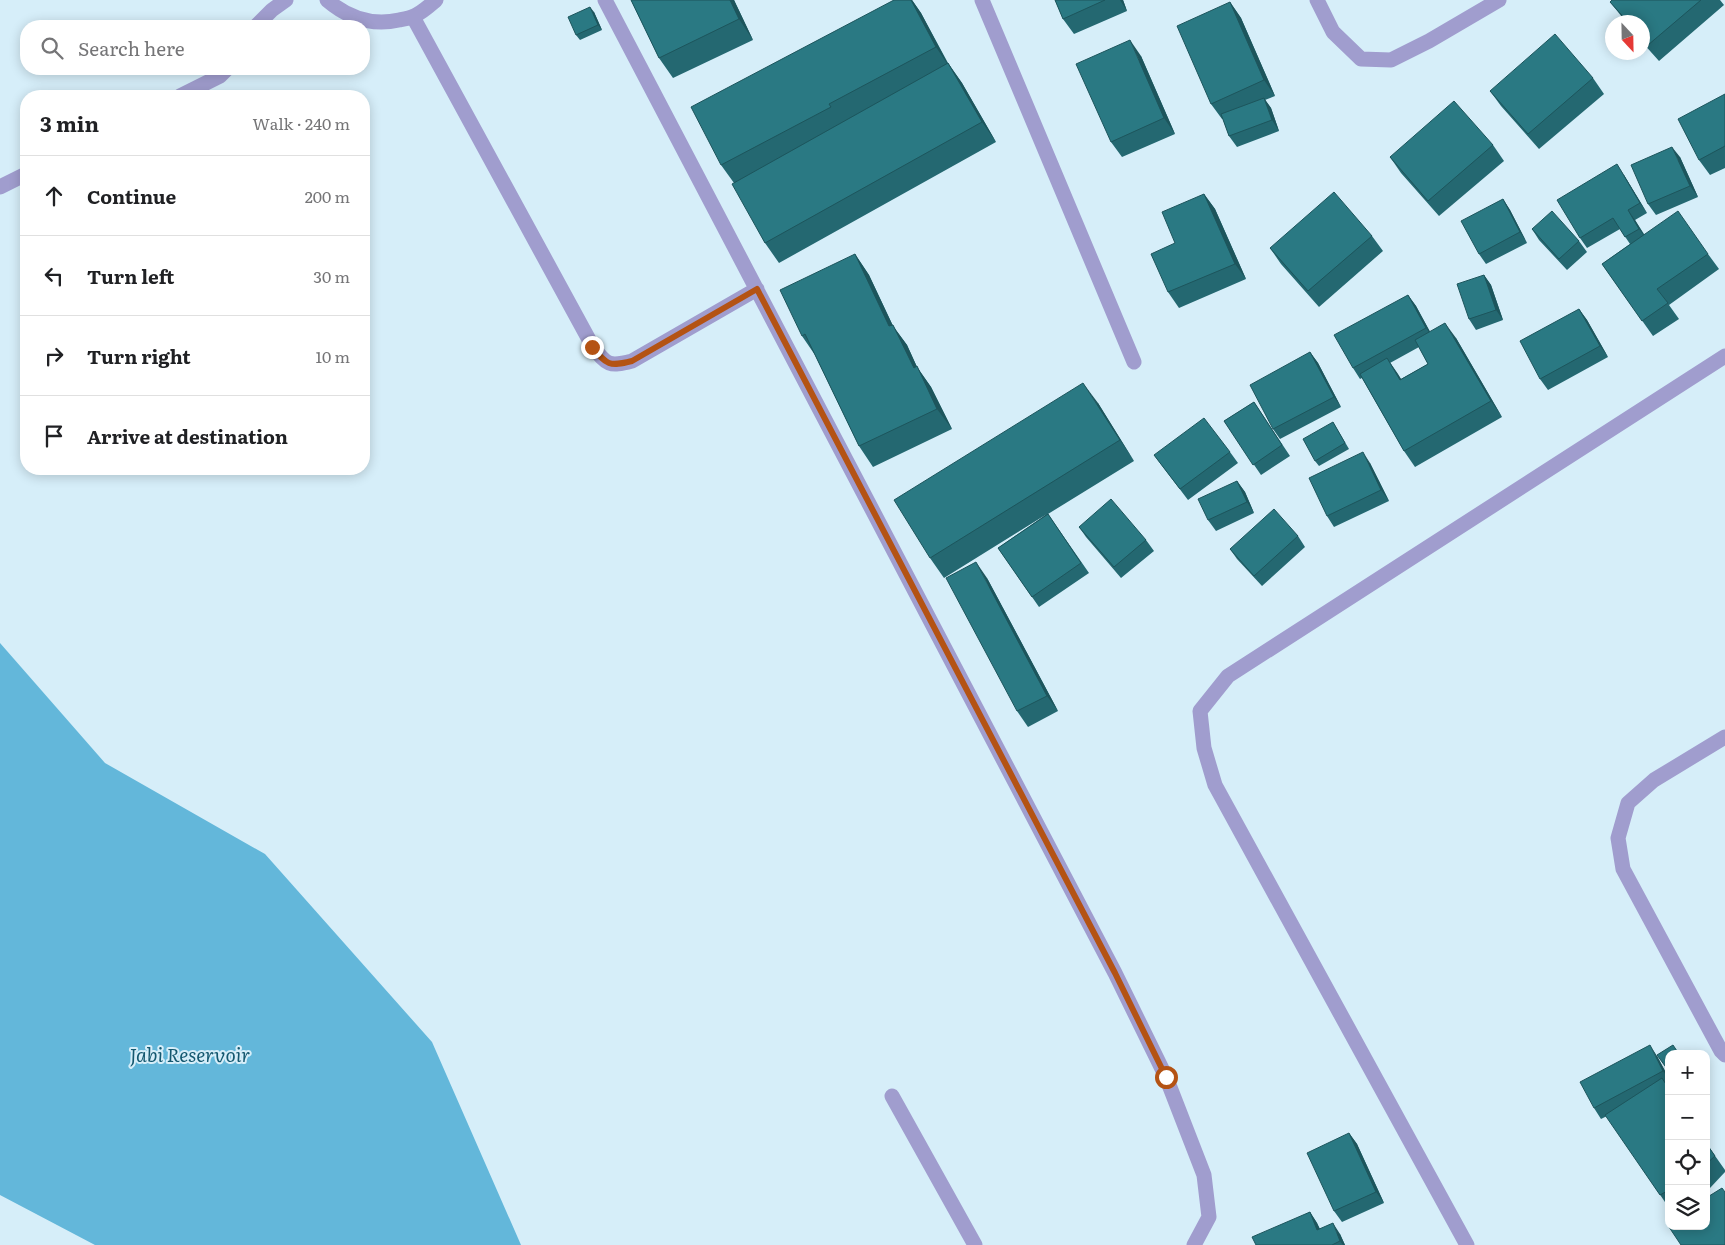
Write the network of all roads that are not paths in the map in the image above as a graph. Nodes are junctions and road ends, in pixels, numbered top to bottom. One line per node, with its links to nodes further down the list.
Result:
1 (286, 0): 9 (street)
2 (327, 0): 10 (street)
3 (436, 0): 8 (street)
4 (605, 0): 16 (street)
5 (982, 0): 18 (street)
6 (1317, 0): 7 (street)
7 (1498, 0)
8 (413, 17): 11 (street); 16 (street)
9 (262, 20)
10 (365, 20)
11 (370, 21)
12 (221, 75): 13 (street)
13 (192, 90)
14 (20, 177): 15 (street)
15 (0, 187)
16 (757, 289): 23 (street)
17 (1725, 356): 24 (street)
18 (1134, 362)
19 (1725, 737): 20 (street)
20 (1725, 1055)
21 (892, 1096): 22 (street)
22 (974, 1245)
23 (1194, 1245)
24 (1467, 1245)

